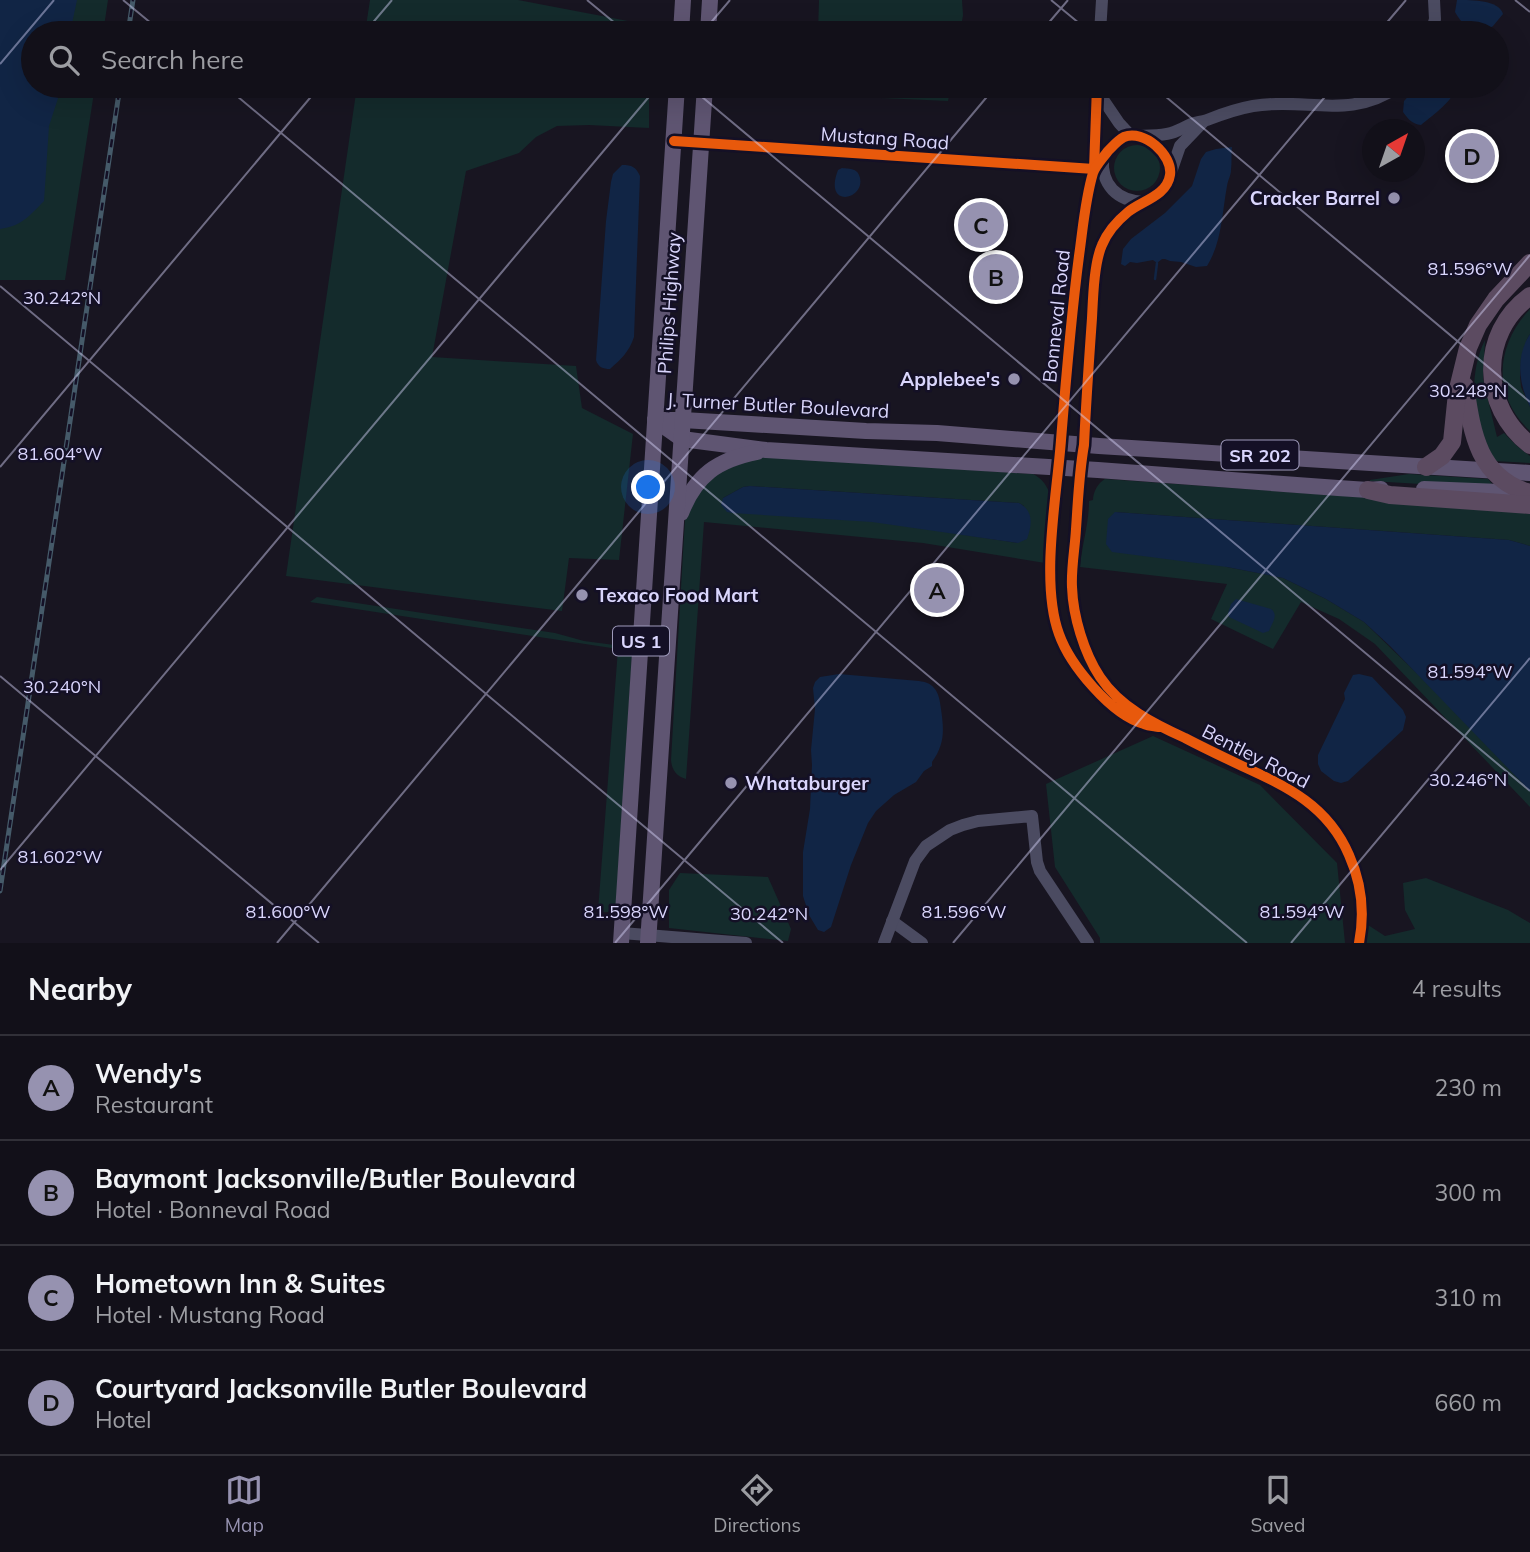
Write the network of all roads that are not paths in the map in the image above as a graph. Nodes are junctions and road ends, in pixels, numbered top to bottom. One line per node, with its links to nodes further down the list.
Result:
1 (683, 0): 5 (main road)
2 (710, 0): 6 (main road)
3 (1102, 0): 7 (street)
4 (1434, 0): 8 (street)
5 (682, 21)
6 (709, 21)
7 (1101, 21)
8 (1434, 21)
9 (676, 98): 16 (main road, Philips Highway / US 1)
10 (704, 98): 17 (main road, Philips Highway / US 1)
11 (1097, 98): 19 (street, Bonneval Road)
12 (1102, 98): 15 (street, Bonneval Road)
13 (1377, 98): 14 (street)
14 (1203, 121): 15 (street); 20 (street)
15 (1135, 136): 18 (street, Bonneval Road); 20 (street, Bonneval Road)
16 (674, 141): 17 (street, Mustang Road); 25 (main road, Philips Highway / US 1)
17 (701, 143): 19 (street, Mustang Road); 26 (main road, Philips Highway / US 1)
18 (1103, 158): 19 (street, Bonneval Road); 21 (street)
19 (1094, 169): 28 (street, Bonneval Road)
20 (1171, 172): 21 (street, Bonneval Road)
21 (1144, 202): 29 (street, Bonneval Road)
22 (1530, 263): 24 (highway)
23 (1530, 296): 30 (highway)
24 (1463, 372): 33 (highway); 35 (highway)
25 (655, 420): 26 (main road, J. Turner Butler Boulevard / SR 202); 27 (main road, J. Turner Butler Boulevard / SR 202); 41 (main road, Philips Highway / US 1)
26 (683, 420): 27 (main road, Philips Highway / US 1); 28 (main road, J. Turner Butler Boulevard / SR 202)
27 (682, 439): 31 (main road, J. Turner Butler Boulevard / SR 202); 40 (main road, Philips Highway / US 1)
28 (1061, 443): 29 (main road, J. Turner Butler Boulevard / SR 202); 32 (street, Bonneval Road)
29 (1084, 445): 33 (main road, J. Turner Butler Boulevard / SR 202); 34 (street, Bonneval Road)
30 (1530, 445)
31 (766, 450): 32 (main road, J. Turner Butler Boulevard / SR 202); 40 (main road)
32 (1058, 467): 34 (main road, J. Turner Butler Boulevard / SR 202); 43 (street, Bentley Road)
33 (1426, 467): 35 (main road, J. Turner Butler Boulevard / SR 202)
34 (1080, 469): 37 (main road, J. Turner Butler Boulevard / SR 202); 43 (street, Bentley Road)
35 (1491, 470): 36 (main road, J. Turner Butler Boulevard / SR 202); 38 (highway)
36 (1530, 473)
37 (1368, 490): 38 (main road, J. Turner Butler Boulevard / SR 202); 39 (highway)
38 (1530, 493)
39 (1530, 508)
40 (674, 528): 42 (main road, Philips Highway / US 1)
41 (641, 640): 42 (main road); 45 (main road, Philips Highway / US 1)
42 (668, 643): 46 (main road, Philips Highway / US 1)
43 (1159, 727): 51 (street, Bentley Road)
44 (892, 921): 48 (street); 49 (street); 50 (street)
45 (622, 938): 46 (street)
46 (648, 939): 47 (street)
47 (746, 943)
48 (884, 943)
49 (922, 943)
50 (1088, 943)
51 (1359, 943)

